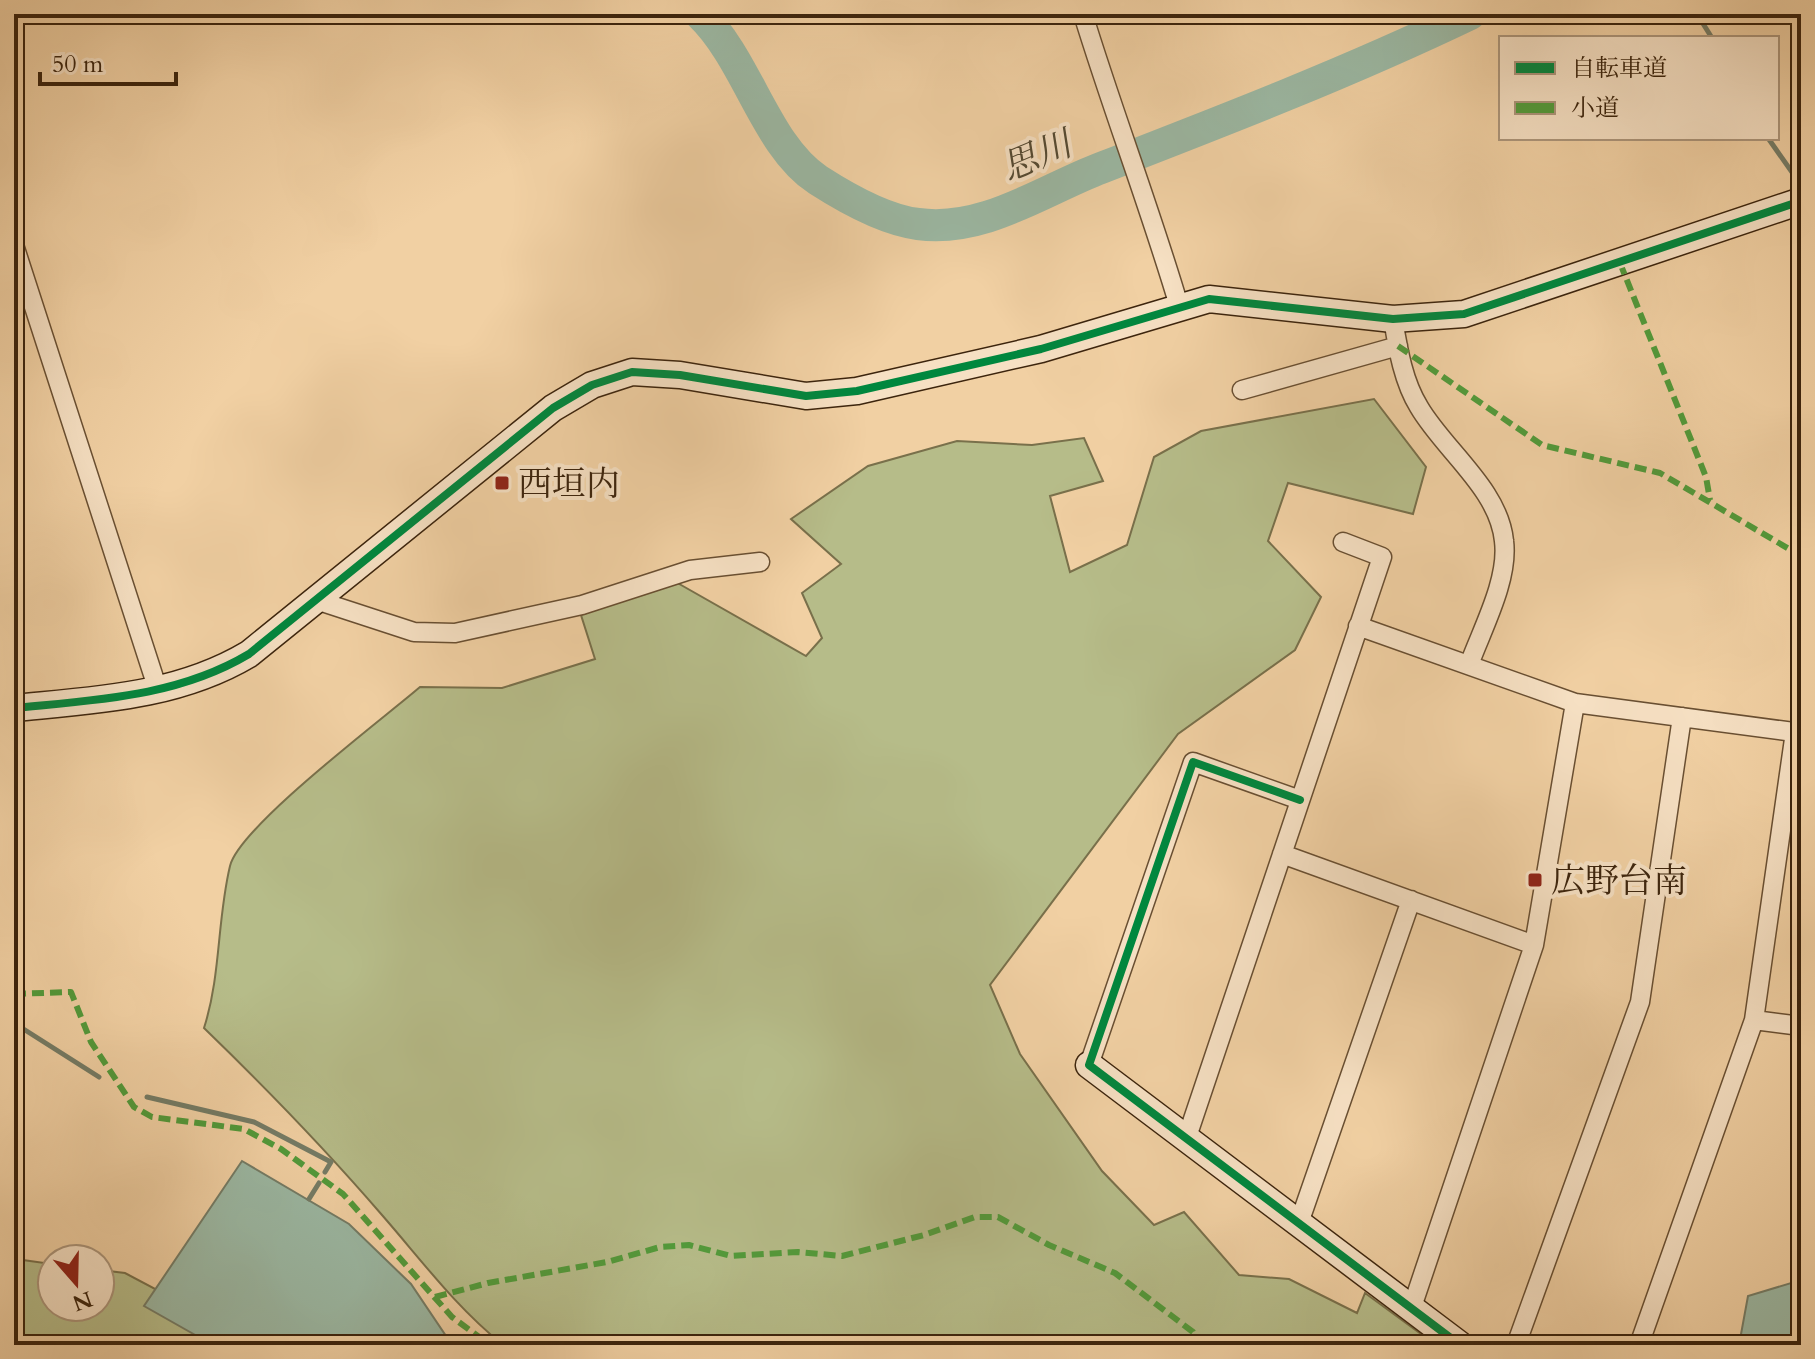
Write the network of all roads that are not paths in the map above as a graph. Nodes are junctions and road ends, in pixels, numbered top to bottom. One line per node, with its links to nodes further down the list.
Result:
1 (1083, 14): 4 (street)
2 (1801, 201): 5 (street)
3 (14, 245): 13 (street)
4 (1179, 306): 5 (street); 10 (street)
5 (1393, 319): 6 (street)
6 (1398, 346): 7 (street); 12 (street)
7 (1242, 390)
8 (1343, 542): 11 (street)
9 (760, 562): 10 (street)
10 (316, 600): 13 (street)
11 (1358, 626): 12 (street); 18 (street)
12 (1469, 665): 14 (street)
13 (158, 690): 15 (street)
14 (1575, 703): 16 (street); 21 (street)
15 (14, 708)
16 (1682, 717): 17 (street); 29 (street)
17 (1798, 732): 22 (street)
18 (1300, 800): 19 (street); 24 (street)
19 (1282, 854): 20 (street); 25 (street)
20 (1411, 900): 21 (street); 26 (street)
21 (1534, 945): 27 (street)
22 (1754, 1020): 23 (street); 30 (street)
23 (1801, 1026)
24 (1089, 1065): 25 (street)
25 (1187, 1137): 26 (street)
26 (1299, 1223): 27 (street)
27 (1411, 1310): 28 (street)
28 (1460, 1345)
29 (1516, 1345)
30 (1639, 1345)

